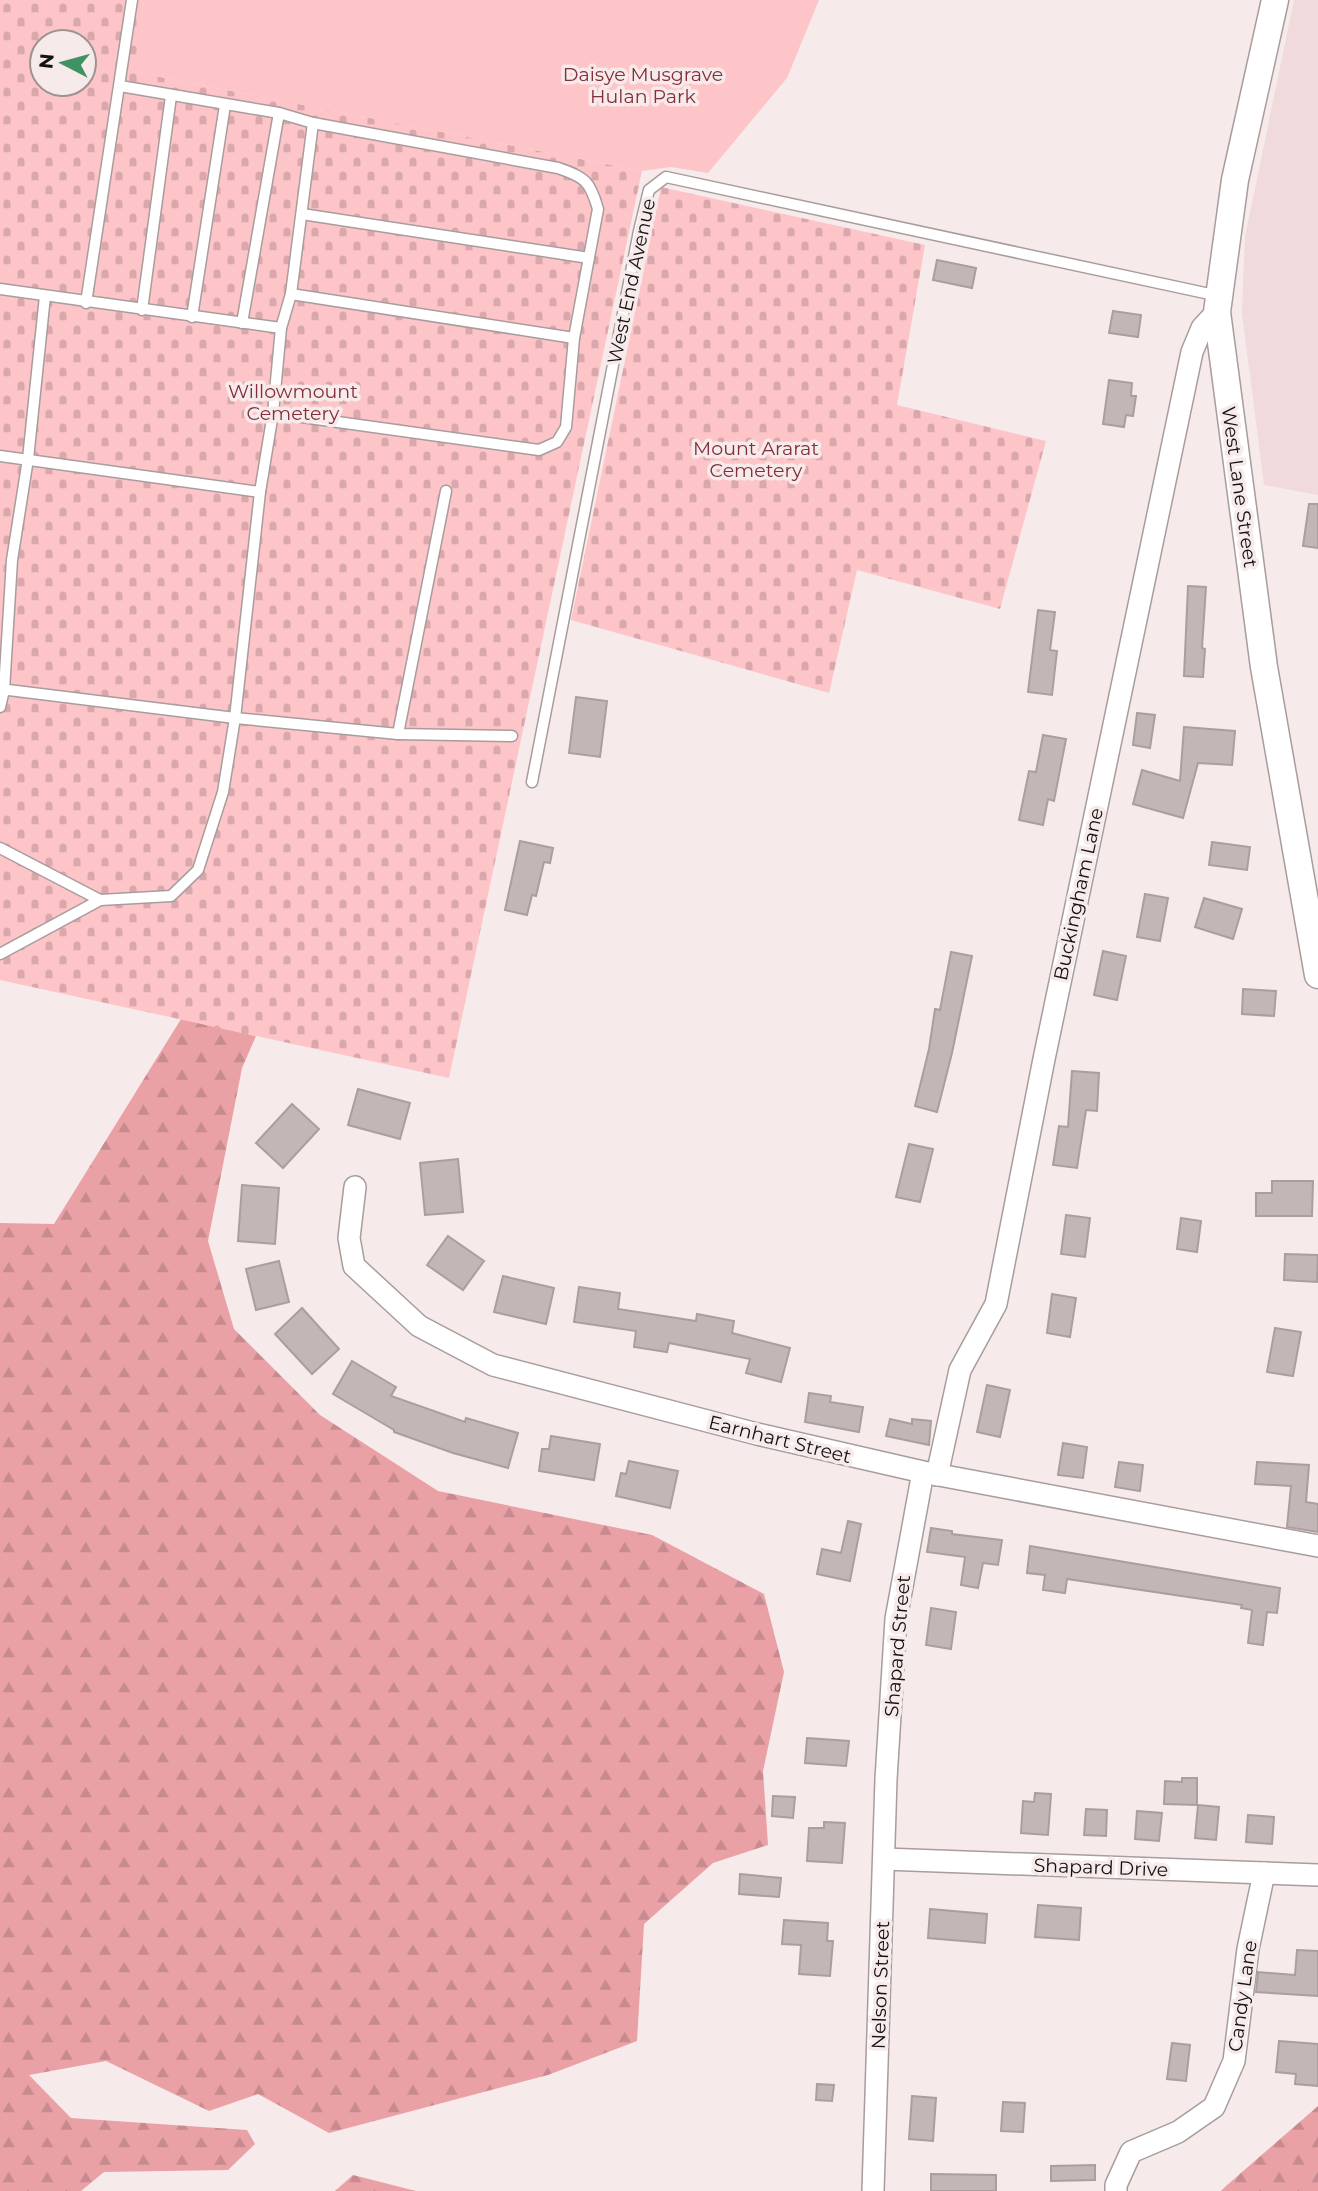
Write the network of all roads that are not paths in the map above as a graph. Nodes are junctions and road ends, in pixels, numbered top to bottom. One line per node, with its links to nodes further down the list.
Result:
1 (132, 0): 3 (lane)
2 (1275, 0): 14 (street, West Lane Street)
3 (120, 86): 4 (lane); 13 (lane)
4 (171, 96): 5 (lane); 15 (lane)
5 (225, 105): 6 (lane); 16 (lane)
6 (279, 113): 7 (lane); 17 (lane)
7 (313, 122): 8 (lane); 9 (lane)
8 (302, 214): 9 (lane); 11 (lane)
9 (589, 258): 19 (lane)
10 (0, 289): 12 (lane)
11 (291, 294): 18 (lane); 19 (lane)
12 (45, 296): 13 (lane); 22 (lane)
13 (86, 303): 15 (lane)
14 (1218, 304): 32 (lane, West End Avenue); 36 (street, West Lane Street); 38 (street, Buckingham Lane)
15 (142, 310): 16 (lane)
16 (192, 317): 17 (lane)
17 (242, 323): 18 (lane)
18 (281, 328): 20 (lane)
19 (574, 338): 20 (lane)
20 (273, 413): 24 (lane)
21 (0, 456): 22 (lane)
22 (28, 459): 24 (lane); 26 (lane)
23 (446, 491): 30 (lane)
24 (260, 492): 29 (lane)
25 (0, 559): 26 (lane)
26 (12, 560): 27 (lane)
27 (2, 690): 28 (lane); 29 (lane)
28 (0, 707)
29 (234, 718): 30 (lane); 34 (lane)
30 (398, 734): 31 (lane)
31 (512, 736)
32 (532, 782)
33 (0, 848): 34 (lane)
34 (100, 900): 35 (lane)
35 (0, 954)
36 (1318, 975)
37 (355, 1187): 38 (street, Earnhart Street)
38 (930, 1473): 39 (street, Earnhart Street); 40 (street, Shapard Street)
39 (1318, 1546)
40 (886, 1779): 41 (street, Nelson Street)
41 (884, 1859): 42 (street, Shapard Drive); 44 (street, Nelson Street)
42 (1264, 1872): 43 (street, Shapard Drive); 45 (street, Candy Lane)
43 (1318, 1875)
44 (873, 2191)
45 (1116, 2191)

